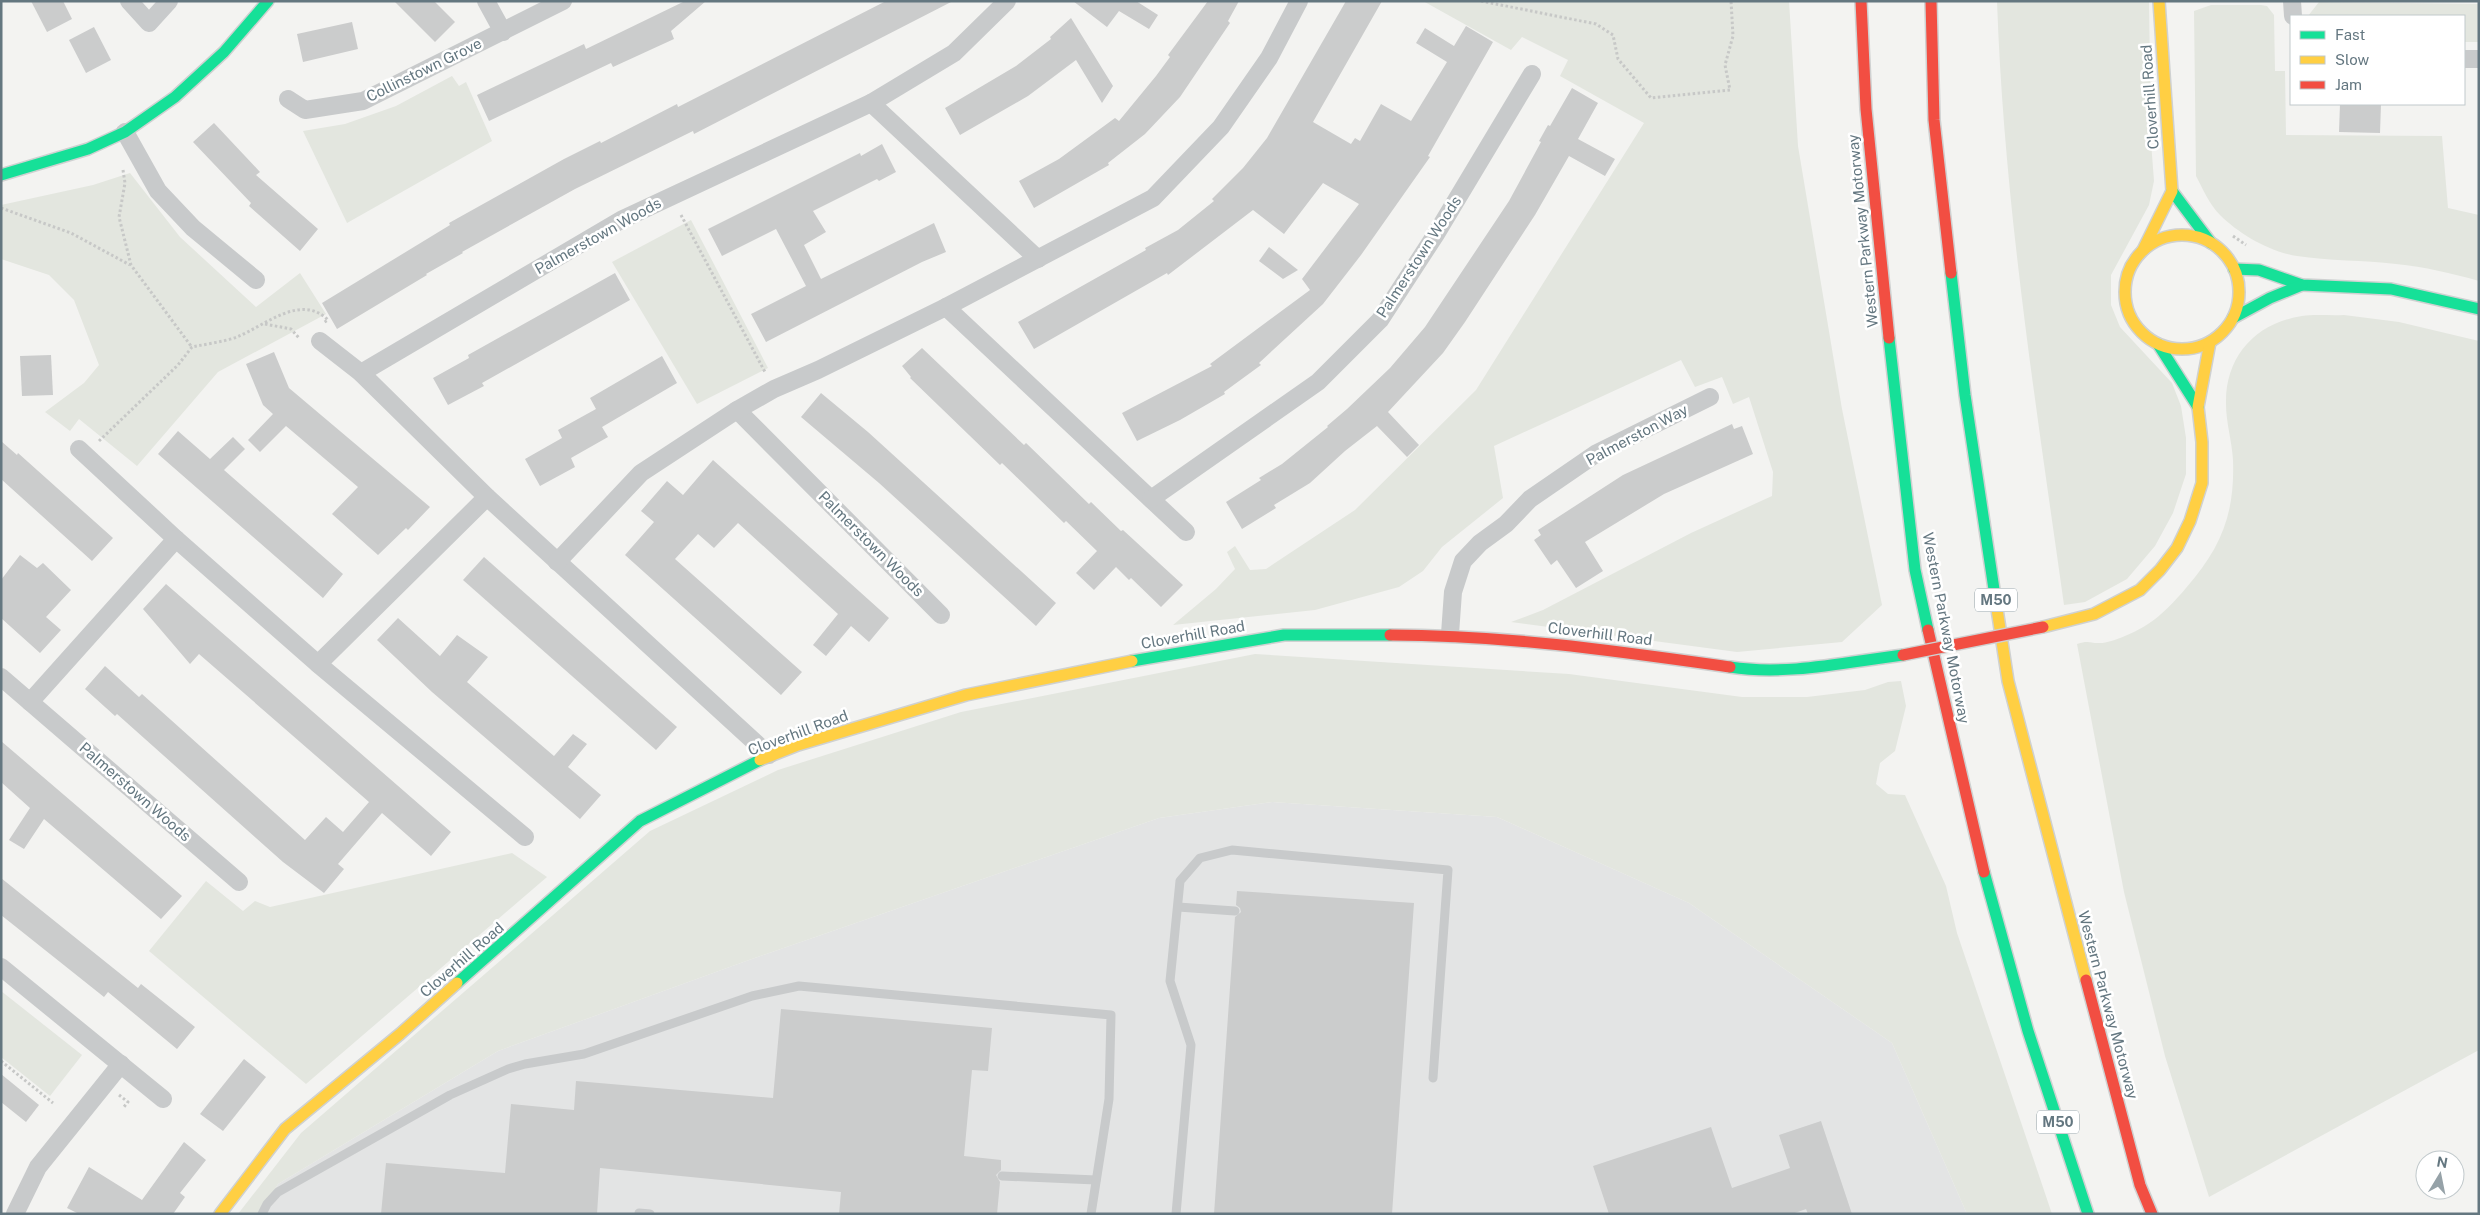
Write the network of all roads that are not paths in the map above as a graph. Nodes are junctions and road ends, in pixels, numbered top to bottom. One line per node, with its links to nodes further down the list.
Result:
1 (129, 1): 2 (street)
2 (169, 1)
3 (268, 1): 19 (main road)
4 (486, 1): 13 (street)
5 (564, 1): 13 (street, Collinstown Grove)
6 (1007, 1): 18 (street, Palmerstown Woods)
7 (1299, 1): 24 (street)
8 (1861, 1): 67 (main road, Western Parkway Motorway / M50)
9 (1931, 1): 68 (main road, Western Parkway Motorway / M50)
10 (2159, 1): 21 (main road, Cloverhill Road)
11 (2292, 1): 12 (street)
12 (2292, 15)
13 (503, 32): 17 (street, Collinstown Grove)
14 (2465, 59): 15 (street)
15 (2479, 59)
16 (1532, 74): 40 (street, Palmerstown Woods)
17 (288, 99)
18 (870, 103): 24 (street); 34 (street, Palmerstown Woods)
19 (125, 132): 20 (main road); 26 (street)
20 (1, 175)
21 (2172, 191): 22 (main road); 23 (main road, Cloverhill Road)
22 (2212, 243): 23 (main road); 25 (main road)
23 (2144, 250): 33 (main road)
24 (1038, 259): 28 (street)
25 (2234, 269): 27 (main road); 30 (main road)
26 (256, 280)
27 (2302, 285): 29 (main road); 30 (main road)
28 (946, 308): 37 (street); 40 (street)
29 (2479, 309)
30 (2233, 318): 32 (main road)
31 (313, 336): 34 (street)
32 (2210, 342): 33 (main road); 36 (main road)
33 (2158, 344): 36 (main road)
34 (361, 373): 39 (street)
35 (1710, 398): 45 (street, Palmerston Way)
36 (2198, 407): 45 (main road, Cloverhill Road, bridge)
37 (737, 410): 43 (street); 44 (street, Palmerstown Woods)
38 (79, 449): 42 (street)
39 (487, 497): 43 (street); 46 (street)
40 (1151, 498): 41 (street)
41 (1186, 532)
42 (176, 539): 46 (street); 48 (street)
43 (557, 562): 49 (street)
44 (941, 615)
45 (1450, 634): 49 (main road, Cloverhill Road)
46 (318, 664): 50 (street)
47 (1, 677): 48 (street, Palmerstown Woods)
48 (30, 702): 51 (street, Palmerstown Woods)
49 (769, 756): 62 (main road, Cloverhill Road)
50 (525, 837)
51 (240, 882)
52 (1178, 908): 53 (lane); 56 (lane); 66 (lane)
53 (1235, 910)
54 (1, 967): 55 (street)
55 (121, 1064): 57 (street); 61 (street)
56 (1433, 1078)
57 (163, 1099)
58 (1002, 1176): 59 (lane)
59 (1096, 1180): 63 (lane); 65 (lane)
60 (639, 1213): 64 (lane)
61 (15, 1214)
62 (220, 1214)
63 (262, 1214)
64 (650, 1214)
65 (1091, 1214)
66 (1176, 1214)
67 (2088, 1214)
68 (2152, 1214)

